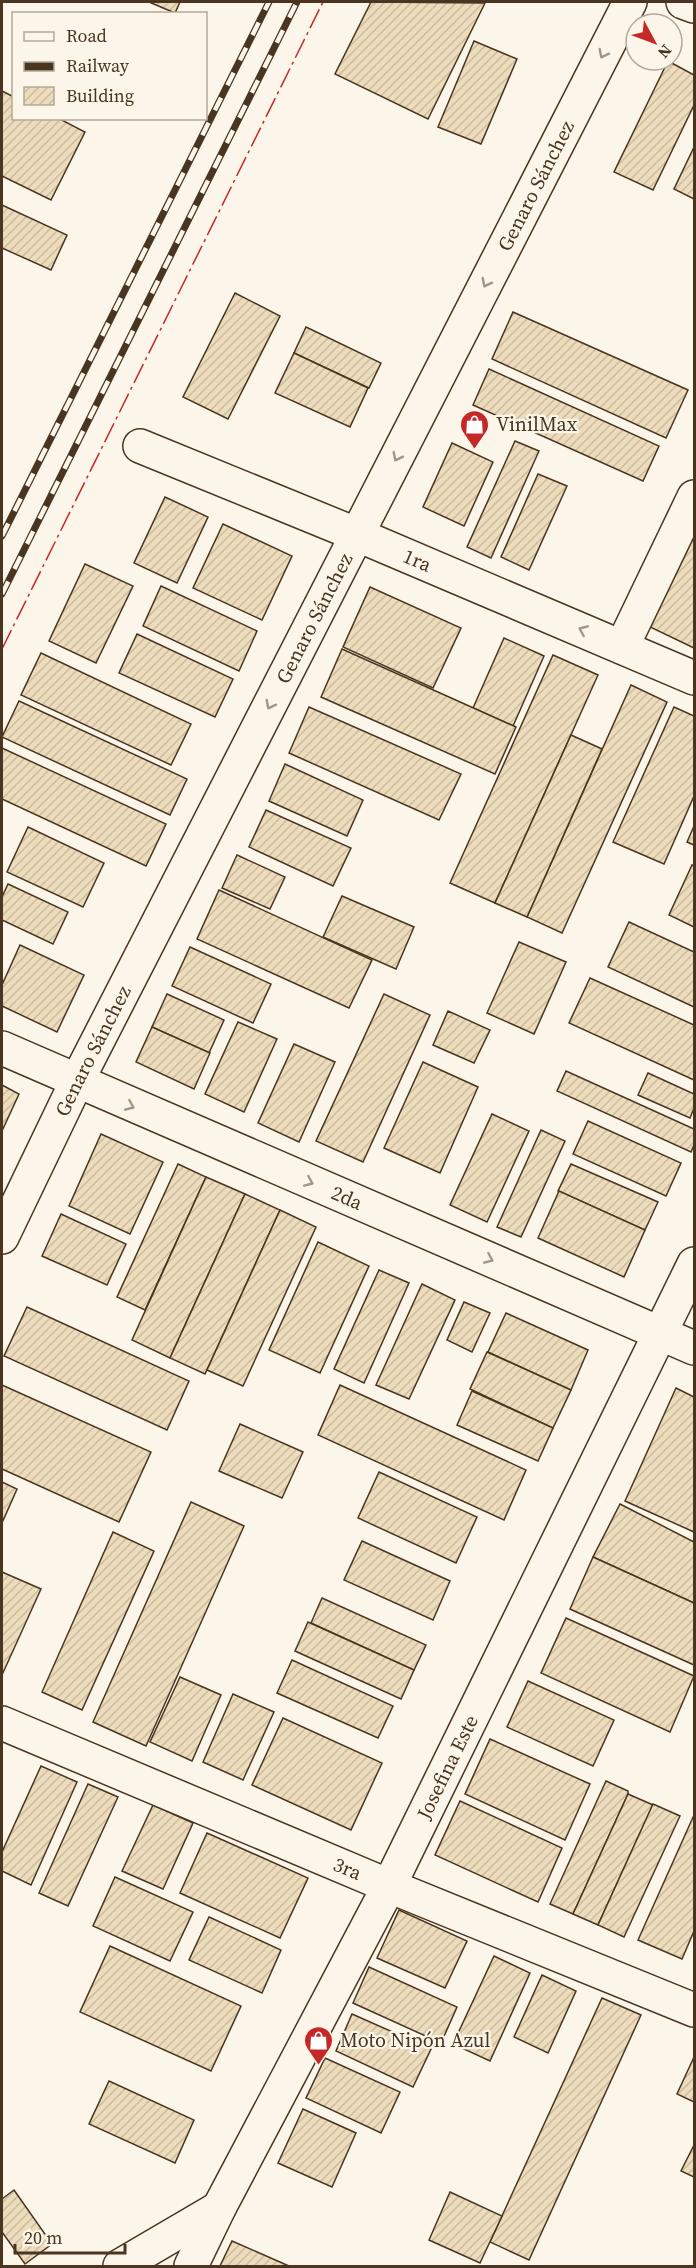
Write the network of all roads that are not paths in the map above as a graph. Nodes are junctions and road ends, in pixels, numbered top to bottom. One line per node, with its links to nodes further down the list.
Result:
1 (630, 2): 6 (street, Genaro Sánchez, one-way to 6)
2 (683, 2): 3 (street)
3 (694, 6)
4 (140, 446): 6 (street, 1ra)
5 (694, 497): 7 (street)
6 (358, 535): 7 (street, 1ra, one-way to 6); 10 (street, Genaro Sánchez, one-way to 10)
7 (622, 647): 8 (street, 1ra)
8 (694, 678)
9 (2, 1048): 10 (street, 2da)
10 (76, 1083): 11 (street, Genaro Sánchez); 13 (street, 2da, one-way to 13)
11 (2, 1237)
12 (694, 1264): 13 (street, Josefina Este)
13 (660, 1333): 14 (street, 2da); 16 (street, Josefina Este)
14 (694, 1348)
15 (2, 1723): 16 (street, 3ra)
16 (389, 1886): 17 (street, 3ra); 18 (street, Josefina Este)
17 (694, 2010)
18 (219, 2208): 19 (street); 20 (street, Josefina Este)
19 (120, 2266)
20 (191, 2266)

